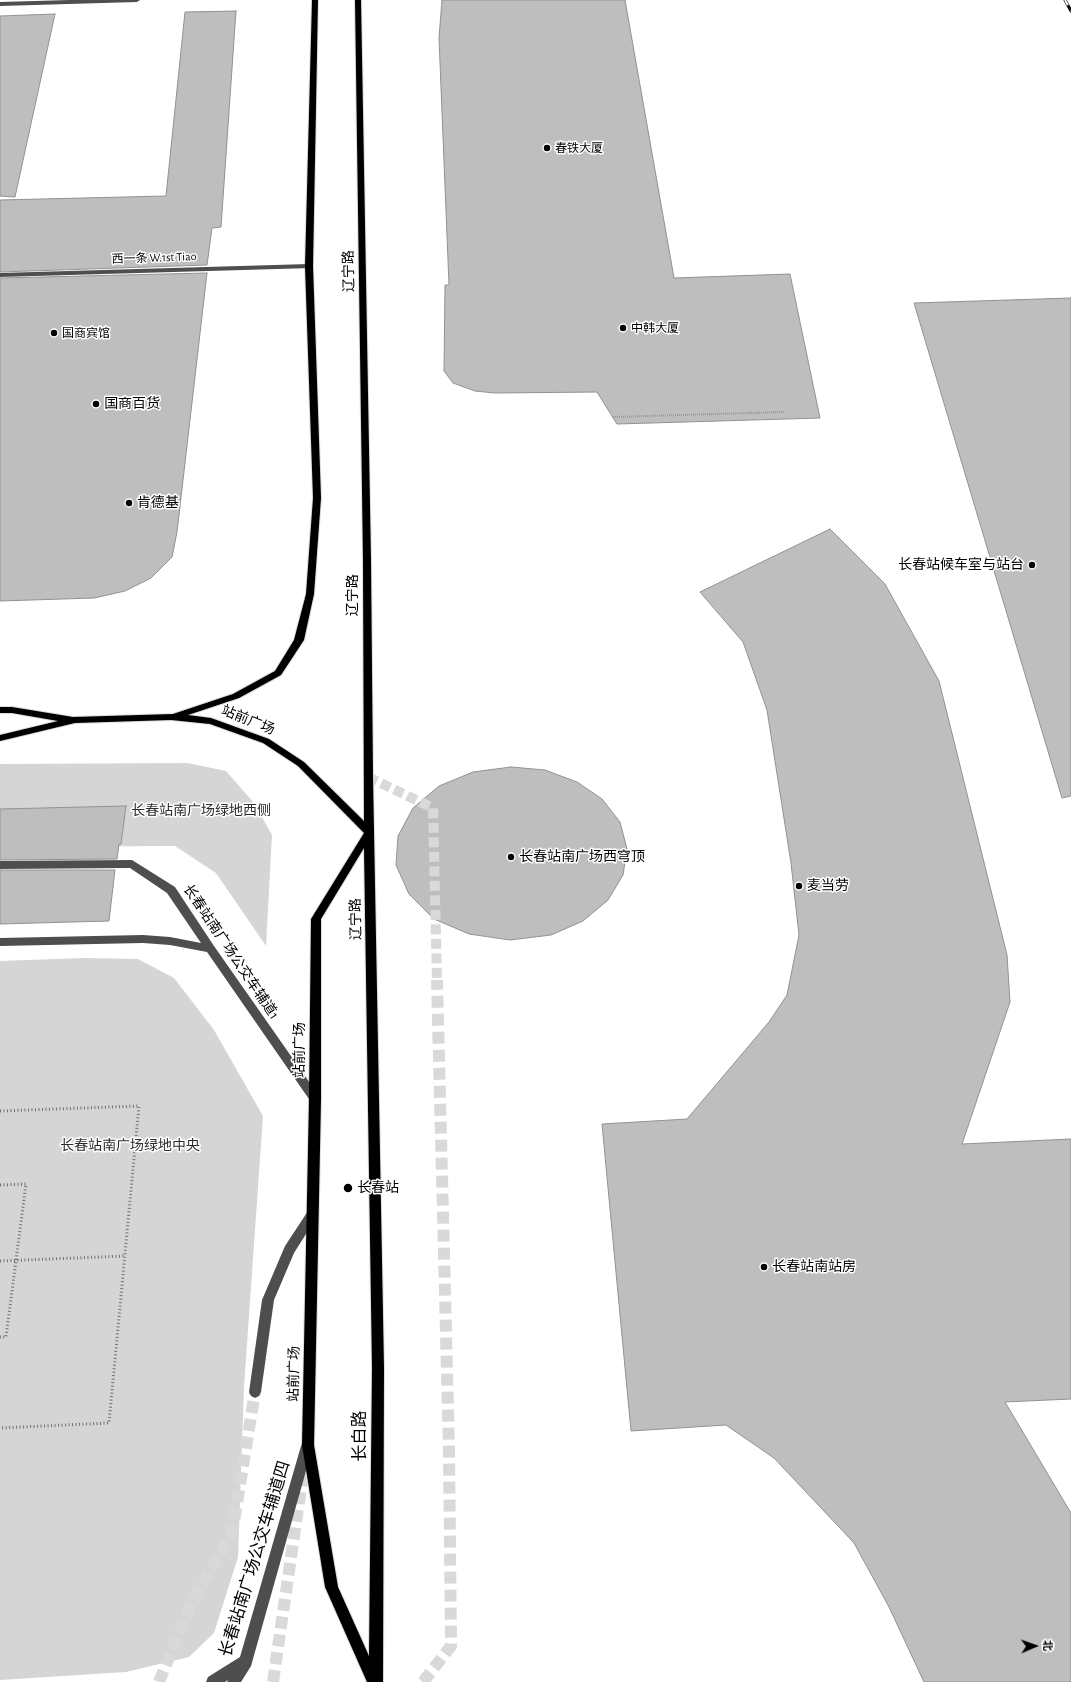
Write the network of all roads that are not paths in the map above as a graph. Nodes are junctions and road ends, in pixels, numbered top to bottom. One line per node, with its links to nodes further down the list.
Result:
1 (137, 0): 4 (street)
2 (315, 0): 5 (main road)
3 (358, 0): 11 (main road, 辽宁路)
4 (0, 4)
5 (309, 266): 6 (street, 西一条 W.1st Tiao); 8 (main road)
6 (0, 275)
7 (0, 710): 9 (main road)
8 (171, 717): 9 (main road, 站前广场); 11 (main road, 站前广场)
9 (74, 720): 10 (main road, 站前广场)
10 (0, 738)
11 (369, 832): 15 (main road, 站前广场); 16 (main road, 辽宁路)
12 (0, 864): 14 (street, 长春站南广场公交车辅道1)
13 (0, 942): 14 (street)
14 (210, 949): 15 (street, 长春站南广场公交车辅道1)
15 (315, 1099): 17 (main road, 站前广场)
16 (375, 1190): 23 (main road, 长白路)
17 (312, 1215): 18 (street); 19 (main road, 站前广场)
18 (255, 1392)
19 (308, 1445): 20 (street, 长春站南广场公交车辅道四); 23 (main road, 站前广场)
20 (246, 1662): 21 (street); 22 (street, 长春站南广场公交车辅道四)
21 (213, 1682)
22 (234, 1682)
23 (375, 1682)

